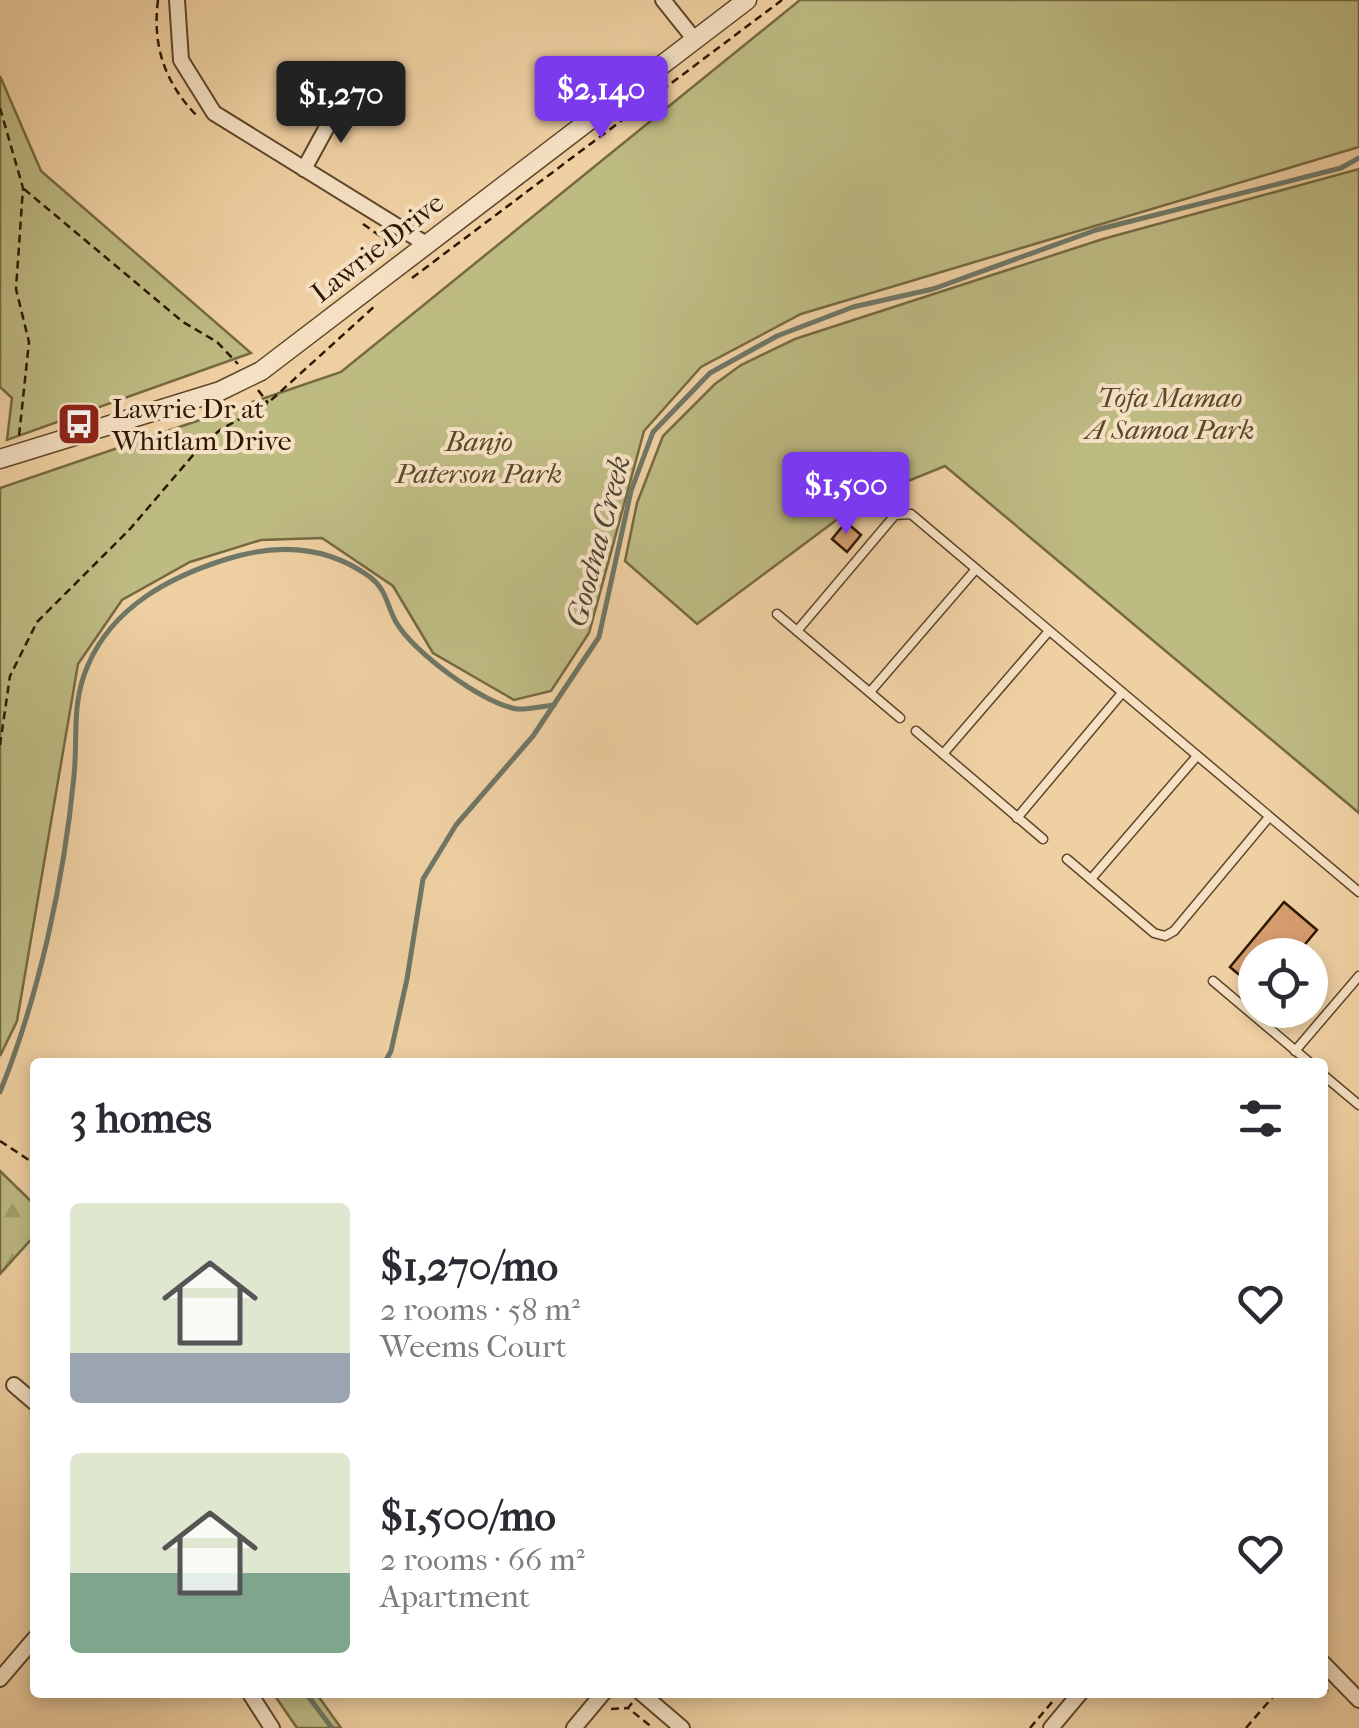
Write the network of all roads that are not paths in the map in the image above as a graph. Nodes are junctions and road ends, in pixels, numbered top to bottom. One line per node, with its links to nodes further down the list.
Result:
1 (177, 0): 6 (street)
2 (663, 0): 4 (street)
3 (747, 0): 4 (street, Lawrie Drive)
4 (695, 40): 7 (street, Lawrie Drive)
5 (340, 103): 6 (street)
6 (304, 169): 7 (street)
7 (426, 244): 8 (street, Lawrie Drive)
8 (0, 459)
9 (976, 569): 11 (lane); 12 (lane); 13 (lane)
10 (777, 614): 11 (lane)
11 (796, 631): 13 (lane)
12 (1049, 631): 14 (lane); 17 (lane)
13 (870, 692): 15 (lane)
14 (1122, 693): 18 (lane); 20 (lane)
15 (900, 718)
16 (916, 732): 17 (lane)
17 (943, 754): 20 (lane)
18 (1197, 756): 19 (lane); 23 (lane)
19 (1270, 817): 23 (lane); 24 (lane)
20 (1017, 818): 21 (lane)
21 (1043, 840)
22 (1067, 859): 23 (lane)
23 (1091, 879)
24 (1359, 892)
25 (1359, 976): 27 (lane)
26 (1213, 981): 27 (lane)
27 (1295, 1051): 28 (lane)
28 (1304, 1058)
29 (1328, 1079): 30 (lane)
30 (1359, 1106)
31 (14, 1385): 32 (street)
32 (30, 1399)
33 (30, 1644): 35 (street)
34 (1328, 1668): 40 (street)
35 (0, 1679)
36 (253, 1698): 41 (street)
37 (599, 1698): 42 (street)
38 (646, 1698): 43 (street)
39 (1076, 1698): 44 (street)
40 (1359, 1700)
41 (272, 1728)
42 (574, 1728)
43 (682, 1728)
44 (1050, 1728)

